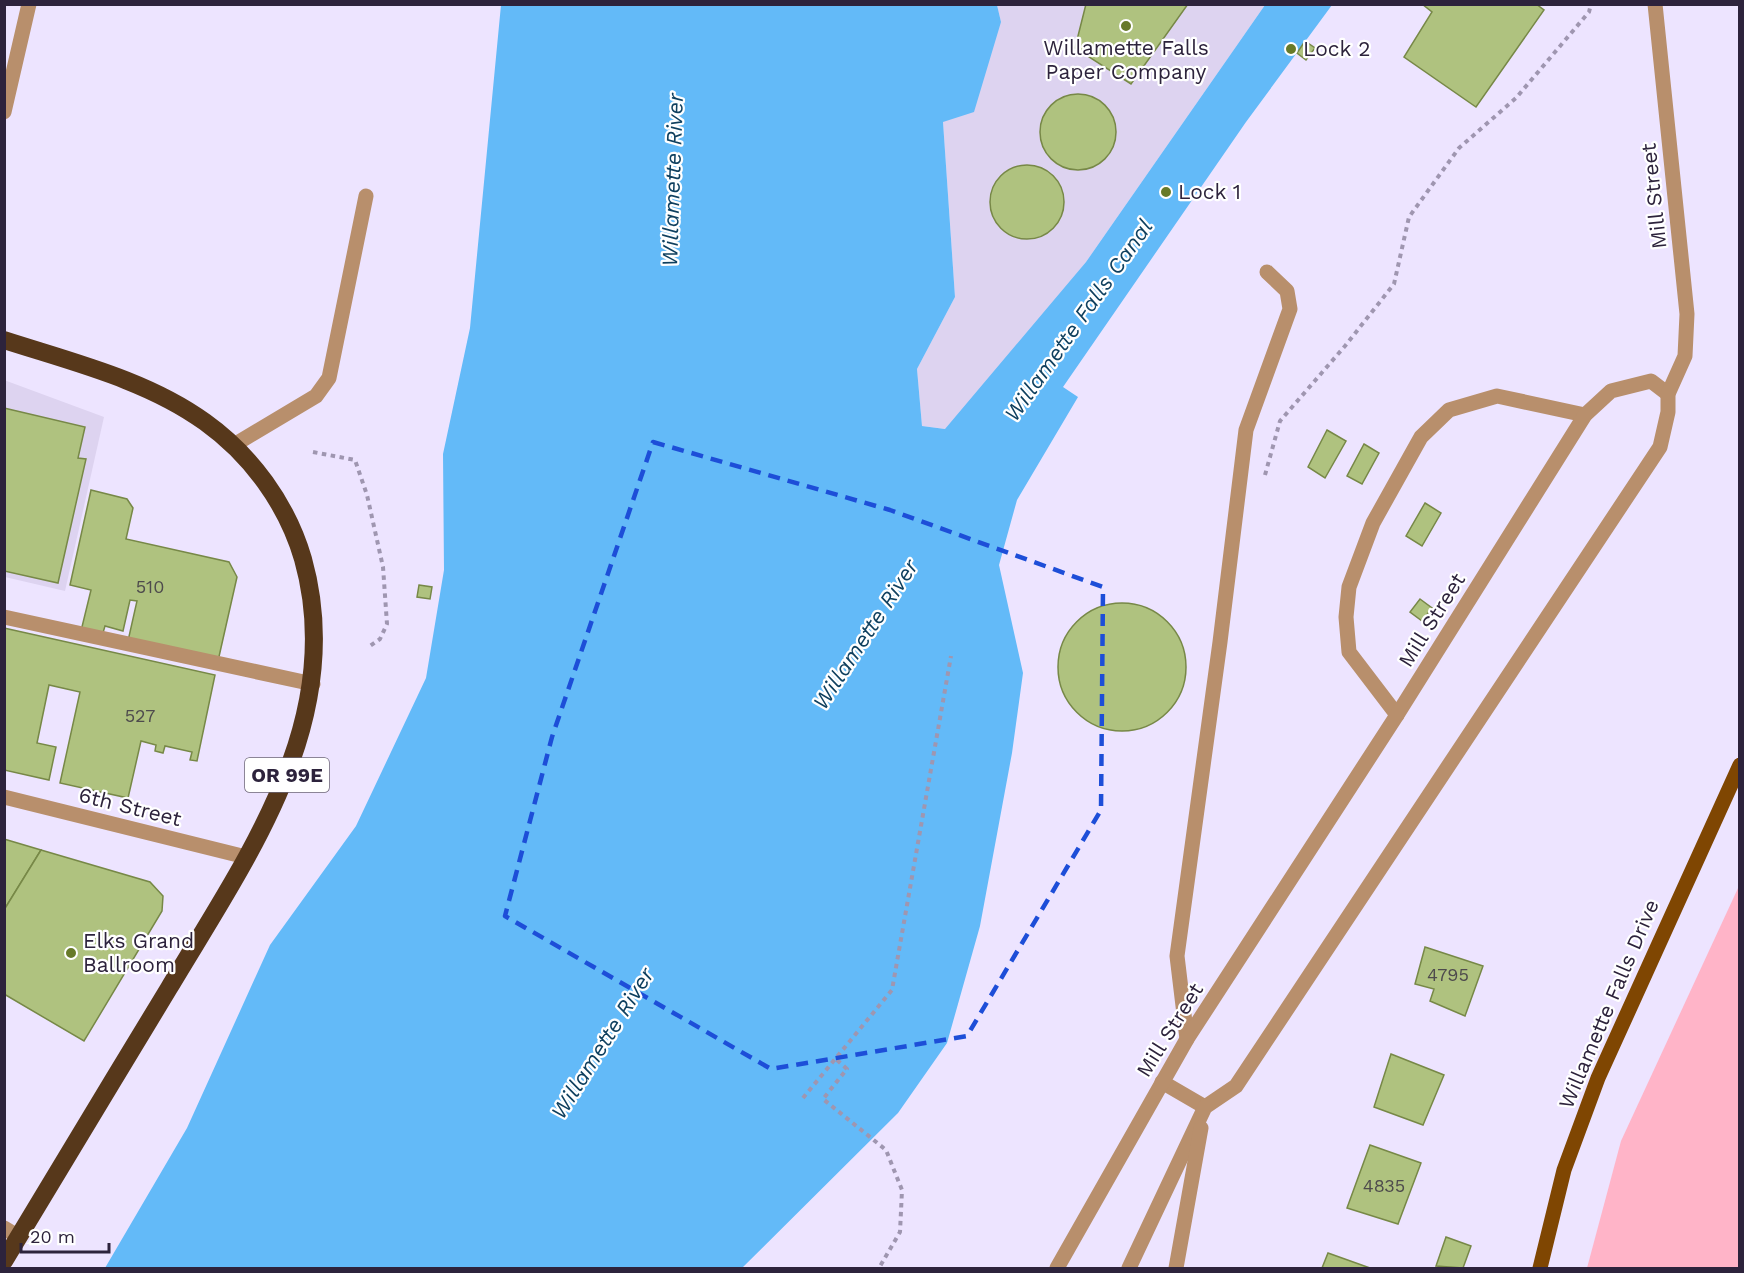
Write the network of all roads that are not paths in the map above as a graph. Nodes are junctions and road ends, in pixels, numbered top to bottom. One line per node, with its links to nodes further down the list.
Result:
1 (29, 4): 3 (street)
2 (1655, 4): 8 (street, Mill Street)
3 (6, 96): 4 (street)
4 (4, 112)
5 (366, 196): 10 (street)
6 (1267, 272): 17 (street)
7 (4, 340): 10 (highway, OR 99E)
8 (1668, 394): 9 (street, Mill Street); 19 (street)
9 (1584, 415): 13 (street, Mill Street); 13 (street)
10 (234, 445): 12 (highway, OR 99E)
11 (4, 617): 12 (street)
12 (313, 684): 16 (highway, OR 99E)
13 (1396, 716): 17 (street, Mill Street)
14 (1740, 765): 26 (main road, Willamette Falls Drive)
15 (4, 797): 16 (street, 6th Street)
16 (246, 857): 20 (highway, OR 99E)
17 (1187, 1040): 18 (street, Mill Street)
18 (1162, 1082): 19 (street); 23 (street, Mill Street)
19 (1205, 1107): 24 (street); 25 (street)
20 (12, 1232): 21 (highway, OR 99E)
21 (4, 1262): 22 (main road)
22 (14, 1269)
23 (1057, 1269)
24 (1129, 1269)
25 (1176, 1269)
26 (1540, 1269)

